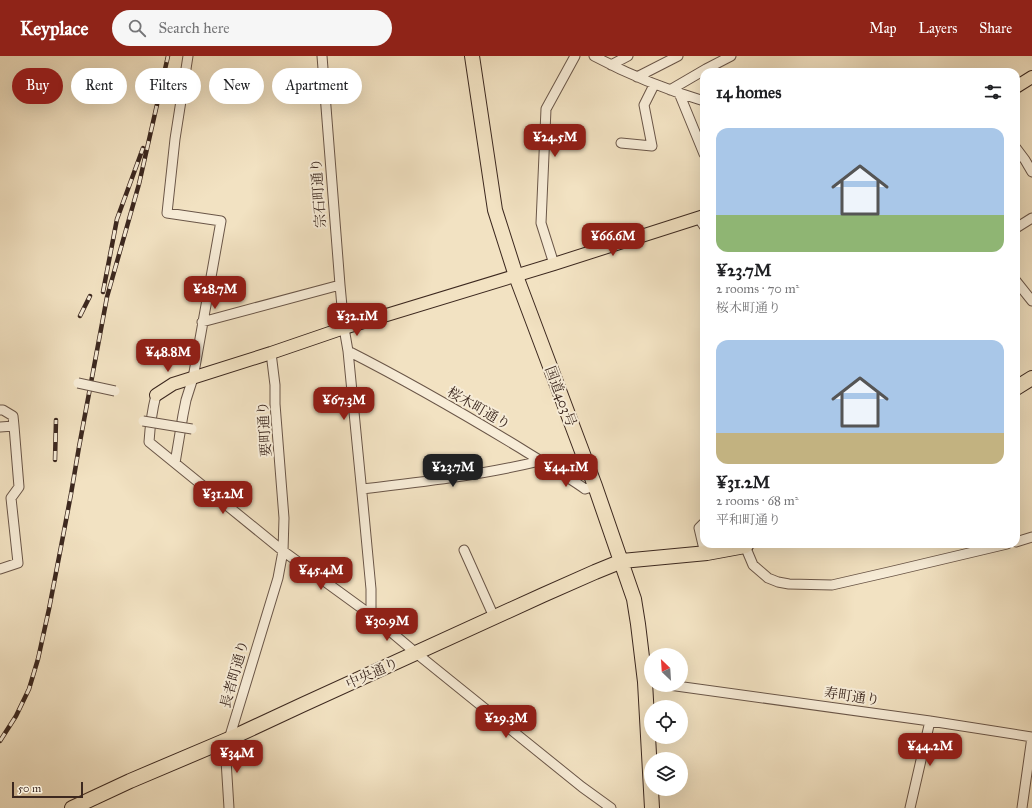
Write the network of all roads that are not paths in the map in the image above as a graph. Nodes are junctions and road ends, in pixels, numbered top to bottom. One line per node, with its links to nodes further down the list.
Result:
1 (188, 56): 30 (street)
2 (322, 56): 27 (street, 宗石町通り)
3 (472, 56): 26 (highway, 国道403号)
4 (575, 56): 25 (street)
5 (594, 56): 9 (street)
6 (628, 56): 9 (street)
7 (678, 56): 13 (street)
8 (731, 56): 10 (street)
9 (611, 65): 13 (street)
10 (708, 68)
11 (700, 73): 16 (street)
12 (1032, 77): 14 (main road)
13 (637, 78): 15 (street)
14 (1020, 84)
15 (654, 85): 16 (street); 18 (street)
16 (675, 92): 17 (street); 19 (street)
17 (700, 100)
18 (621, 143)
19 (700, 145)
20 (1020, 153): 21 (street)
21 (1032, 172)
22 (1032, 218): 24 (street)
23 (700, 221): 25 (main road)
24 (1020, 226)
25 (554, 264): 26 (main road)
26 (516, 276): 31 (main road); 47 (highway, 国道403号)
27 (340, 285): 30 (street); 31 (street, 宗石町通り)
28 (1020, 286): 29 (street)
29 (1032, 301)
30 (202, 322): 34 (street)
31 (344, 328): 32 (street, 宗石町通り); 33 (main road)
32 (348, 351): 45 (street, 桜木町通り); 48 (street)
33 (271, 353): 34 (main road); 56 (street, 要町通り)
34 (193, 378): 39 (main road); 46 (street)
35 (1032, 378): 37 (highway)
36 (78, 383): 38 (street, bridge)
37 (1020, 386)
38 (115, 391)
39 (156, 396): 46 (street)
40 (0, 410): 42 (street)
41 (143, 421): 44 (street, bridge)
42 (14, 426): 43 (street); 59 (street)
43 (0, 427)
44 (192, 428)
45 (540, 461): 47 (street, 桜木町通り); 48 (street)
46 (175, 463): 56 (street)
47 (595, 486): 58 (highway, 国道403号)
48 (362, 489): 60 (street)
49 (1032, 537): 50 (street)
50 (1020, 541)
51 (704, 548): 57 (street)
52 (731, 548): 57 (highway, 中央通り)
53 (747, 548): 54 (street)
54 (991, 548)
55 (464, 550): 61 (street)
56 (283, 551): 60 (street); 68 (street, 長者町通り)
57 (707, 553): 58 (highway, 中央通り)
58 (622, 561): 61 (highway, 中央通り); 63 (highway, 国道403号)
59 (0, 569)
60 (371, 615): 62 (street)
61 (494, 617): 62 (highway, 中央通り)
62 (416, 653): 68 (highway, 中央通り); 71 (street)
63 (644, 659)
64 (688, 688): 66 (street, 寿町通り)
65 (648, 692): 72 (highway, 国道403号)
66 (930, 721): 67 (street, 寿町通り); 73 (street)
67 (1032, 737): 74 (street)
68 (229, 739): 69 (highway, 中央通り); 70 (street, 長者町通り)
69 (72, 808)
70 (229, 808)
71 (611, 808)
72 (652, 808)
73 (910, 808)
74 (1022, 808)

